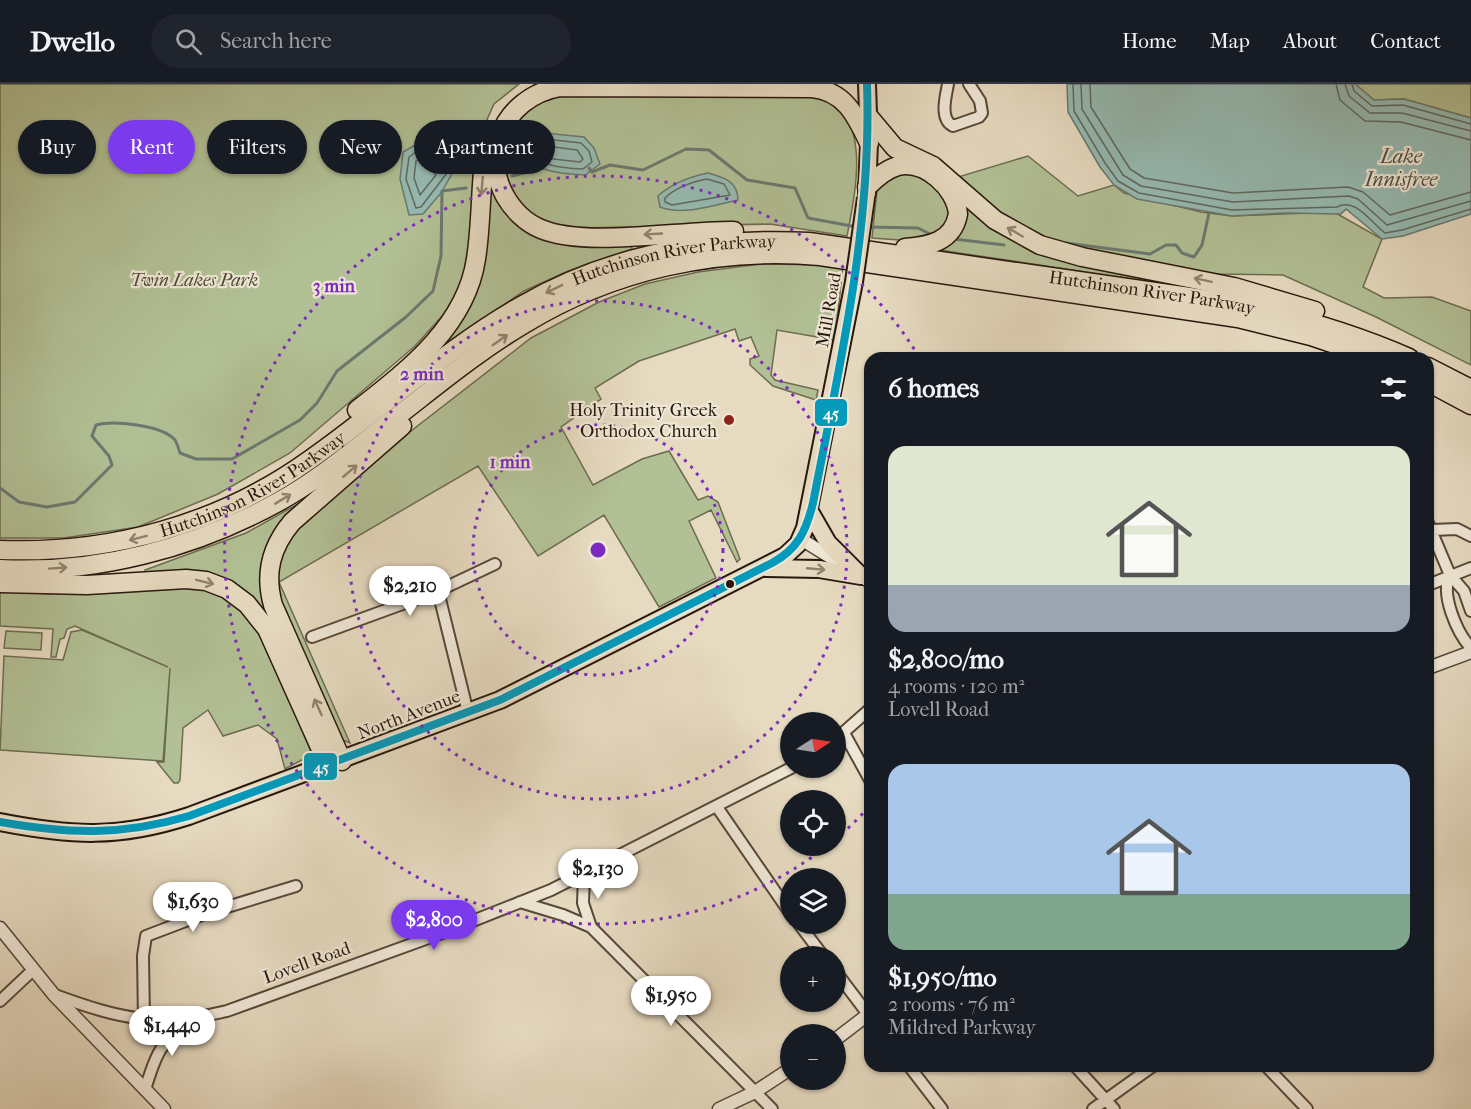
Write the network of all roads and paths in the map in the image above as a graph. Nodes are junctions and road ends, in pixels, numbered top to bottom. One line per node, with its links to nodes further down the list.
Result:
1 (533, 84): 18 (highway, one-way to 18)
2 (867, 84): 5 (main road, Mill Road)
3 (948, 84): 4 (street)
4 (969, 84)
5 (869, 117): 6 (main road, Mill Road); 12 (highway, one-way to 5)
6 (869, 143): 7 (main road, Mill Road); 8 (highway, one-way to 6)
7 (867, 192): 9 (highway); 19 (main road, Mill Road, bridge)
8 (815, 243): 9 (highway, Hutchinson River Parkway); 18 (highway, Hutchinson River Parkway, one-way to 18)
9 (877, 251): 11 (highway, Hutchinson River Parkway)
10 (1357, 352): 14 (highway, Hutchinson River Parkway, one-way to 10)
11 (1393, 352)
12 (1402, 352)
13 (1434, 373): 16 (highway)
14 (453, 374): 26 (highway, Hutchinson River Parkway, one-way to 14); 44 (highway, one-way to 14)
15 (1434, 375): 17 (highway)
16 (1471, 389)
17 (1471, 405)
18 (260, 492): 24 (highway, Hutchinson River Parkway, one-way to 24)
19 (809, 510): 23 (main road, Mill Road); 30 (main road)
20 (1434, 527): 21 (street)
21 (1471, 536)
22 (1434, 537): 29 (street)
23 (801, 538): 27 (main road, North Avenue); 31 (street)
24 (0, 550)
25 (495, 564): 35 (street)
26 (0, 568)
27 (761, 568): 32 (main road, one-way to 32); 40 (main road, North Avenue)
28 (1471, 568): 29 (street)
29 (1450, 575): 33 (street); 36 (street); 38 (street)
30 (864, 578)
31 (864, 578)
32 (864, 579)
33 (1434, 582)
34 (0, 583): 44 (highway, one-way to 44)
35 (438, 591): 37 (street); 40 (street)
36 (1471, 611)
37 (312, 637)
38 (1471, 650): 39 (street)
39 (1434, 666)
40 (468, 713): 44 (main road, North Avenue)
41 (864, 714): 42 (street)
42 (846, 731)
43 (846, 745): 45 (street)
44 (335, 763): 48 (main road, North Avenue)
45 (864, 771)
46 (780, 774): 47 (street, Lovell Road)
47 (717, 807): 49 (street, Lovell Road); 51 (street)
48 (0, 822)
49 (584, 876): 52 (street, Lovell Road); 53 (street)
50 (296, 886): 64 (street)
51 (780, 899)
52 (520, 902): 53 (street); 62 (street, Lovell Road)
53 (591, 927): 72 (street)
54 (0, 928): 57 (street, Lovell Road)
55 (807, 934): 56 (street)
56 (816, 946)
57 (33, 970): 59 (street, Lovell Road); 60 (street)
58 (846, 985): 61 (street)
59 (54, 994): 64 (street, Lovell Road); 71 (street)
60 (0, 1001)
61 (864, 1008)
62 (193, 1019): 64 (street, Lovell Road); 71 (street, Lovell Road)
63 (864, 1019): 65 (street)
64 (144, 1020)
65 (846, 1032)
66 (914, 1072): 77 (street)
67 (1080, 1072): 73 (street)
68 (1144, 1072): 73 (street)
69 (1272, 1072): 80 (street)
70 (780, 1076): 72 (street)
71 (145, 1090): 74 (street)
72 (755, 1092): 75 (street); 76 (street)
73 (1104, 1099): 78 (street); 79 (street)
74 (164, 1109)
75 (719, 1109)
76 (772, 1109)
77 (942, 1109)
78 (1093, 1109)
79 (1113, 1109)
80 (1307, 1109)

